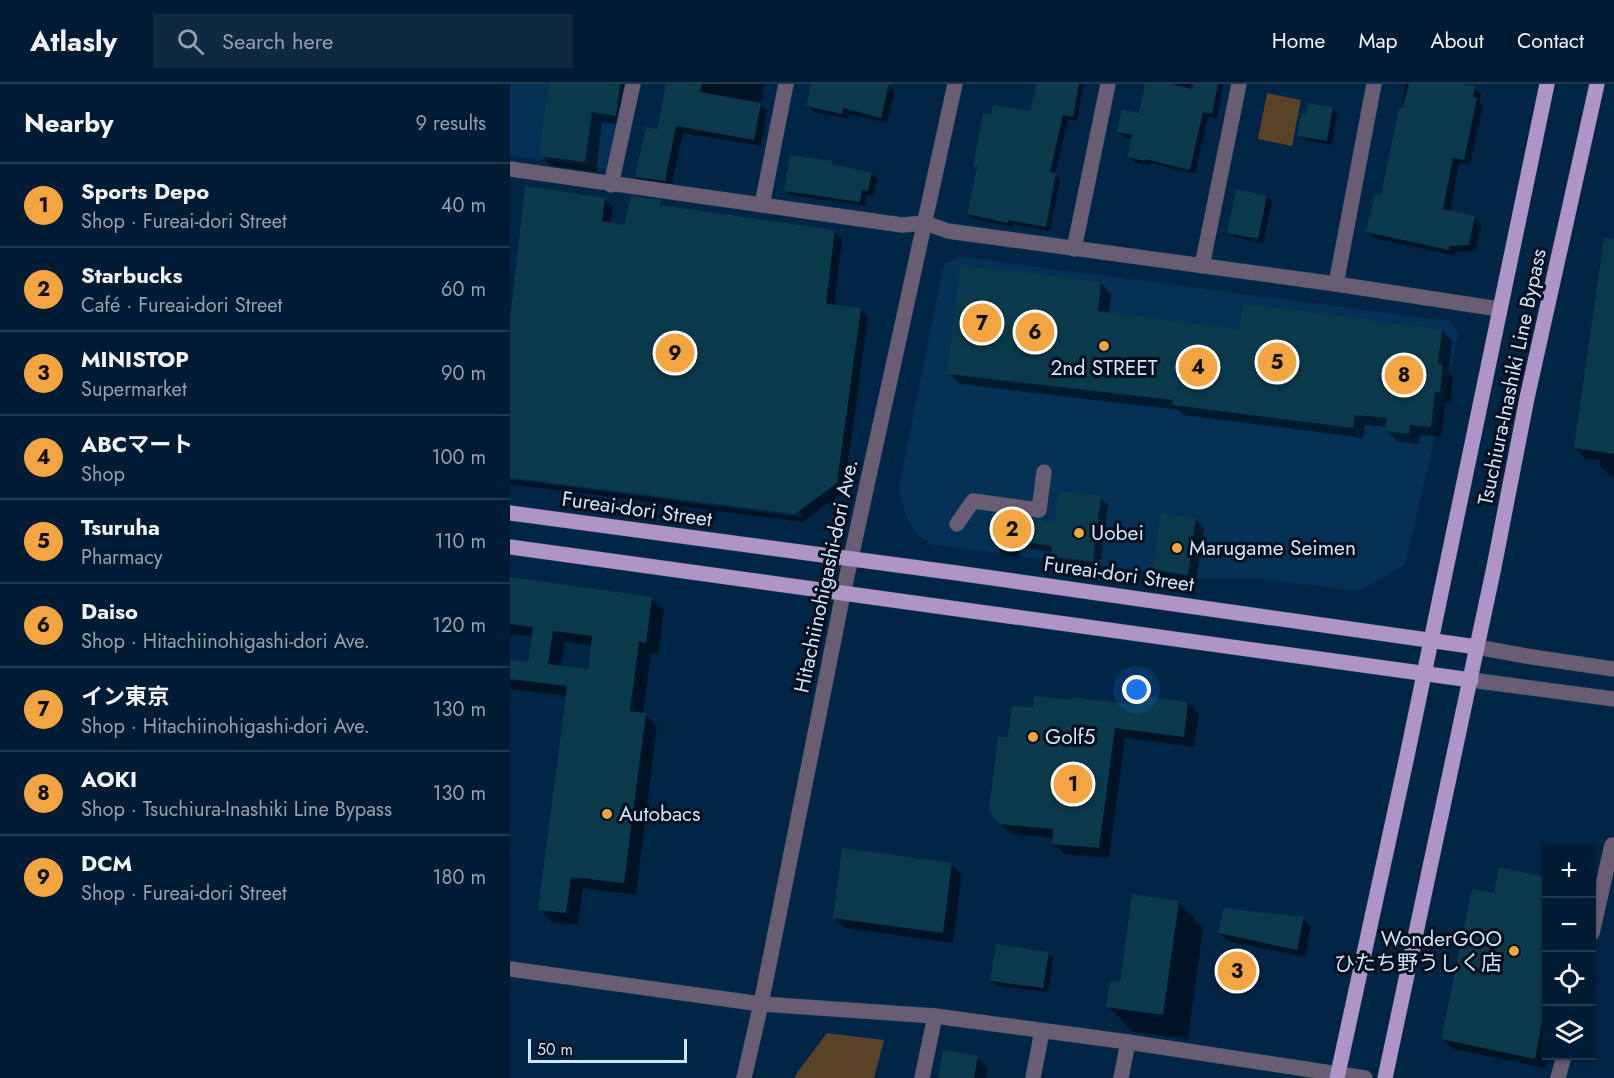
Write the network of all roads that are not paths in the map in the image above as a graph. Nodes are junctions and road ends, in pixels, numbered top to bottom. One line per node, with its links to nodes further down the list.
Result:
1 (633, 84): 10 (street)
2 (786, 84): 11 (street)
3 (955, 84): 12 (street, Hitachiinohigashi-dori Ave.)
4 (1108, 84): 13 (street)
5 (1239, 84): 14 (street)
6 (1374, 84): 15 (street)
7 (1547, 84): 16 (main road, Tsuchiura-Inashiki Line Bypass)
8 (1597, 84): 24 (main road, Tsuchiura-Inashiki Line Bypass)
9 (510, 169): 10 (street)
10 (611, 185): 11 (street)
11 (762, 205): 12 (street)
12 (925, 224): 13 (street); 21 (street, Hitachiinohigashi-dori Ave.)
13 (1074, 249): 14 (street)
14 (1202, 266): 15 (street)
15 (1336, 284): 16 (street)
16 (1499, 309): 23 (main road, Tsuchiura-Inashiki Line Bypass)
17 (1044, 472): 19 (street)
18 (510, 513): 21 (main road, Fureai-dori Street)
19 (957, 524)
20 (510, 546): 22 (main road)
21 (851, 558): 22 (street, Hitachiinohigashi-dori Ave.); 23 (main road, Fureai-dori Street)
22 (843, 594): 26 (main road); 32 (street, Hitachiinohigashi-dori Ave.)
23 (1430, 640): 24 (main road, Fureai-dori Street); 26 (main road, Tsuchiura-Inashiki Line Bypass)
24 (1477, 647): 25 (street, Fureai-dori Street); 27 (main road, Tsuchiura-Inashiki Line Bypass)
25 (1614, 669)
26 (1423, 673): 27 (main road); 37 (main road, Tsuchiura-Inashiki Line Bypass)
27 (1471, 680): 28 (street); 43 (main road, Tsuchiura-Inashiki Line Bypass)
28 (1614, 699)
29 (1614, 846): 30 (street)
30 (1596, 915)
31 (510, 969): 32 (street)
32 (761, 1004): 33 (street); 38 (street, Hitachiinohigashi-dori Ave.)
33 (935, 1016): 34 (street); 39 (street)
34 (1042, 1031): 35 (street); 40 (street)
35 (1128, 1042): 37 (street); 41 (street)
36 (1563, 1060): 44 (street)
37 (1338, 1076): 42 (street)
38 (744, 1078)
39 (921, 1078)
40 (1032, 1078)
41 (1120, 1078)
42 (1365, 1078)
43 (1385, 1078)
44 (1558, 1078)

